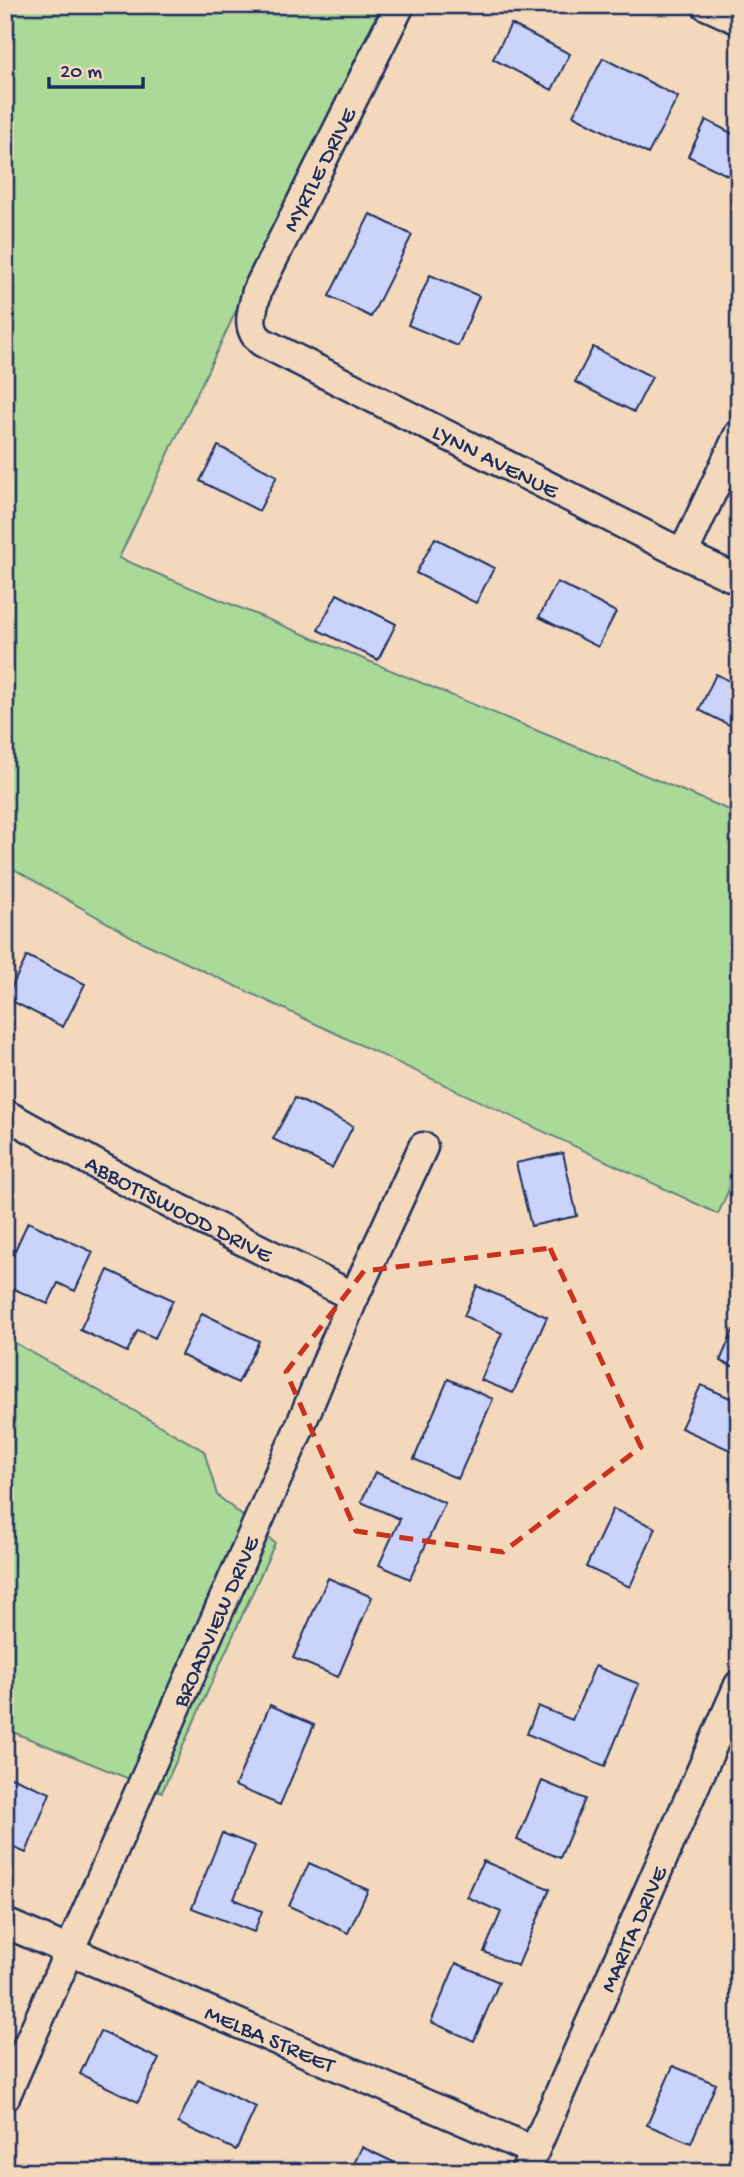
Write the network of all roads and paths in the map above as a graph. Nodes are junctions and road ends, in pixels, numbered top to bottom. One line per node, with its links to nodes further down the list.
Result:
1 (400, 5): 4 (street, MYRTLE DRIVE)
2 (706, 5): 3 (street)
3 (739, 20)
4 (254, 336): 6 (street, LYNN AVENUE)
5 (739, 435): 6 (street)
6 (683, 554): 7 (street, LYNN AVENUE)
7 (739, 580)
8 (5, 1114): 10 (street, ABBOTTSWOOD DRIVE)
9 (423, 1147): 10 (street, BROADVIEW DRIVE)
10 (354, 1297): 13 (street, BROADVIEW DRIVE)
11 (739, 1685): 15 (street, MARITA DRIVE)
12 (5, 1923): 13 (street, MELBA STREET)
13 (69, 1952): 14 (street, BROADVIEW DRIVE); 15 (street, MELBA STREET)
14 (5, 2097)
15 (530, 2161)

